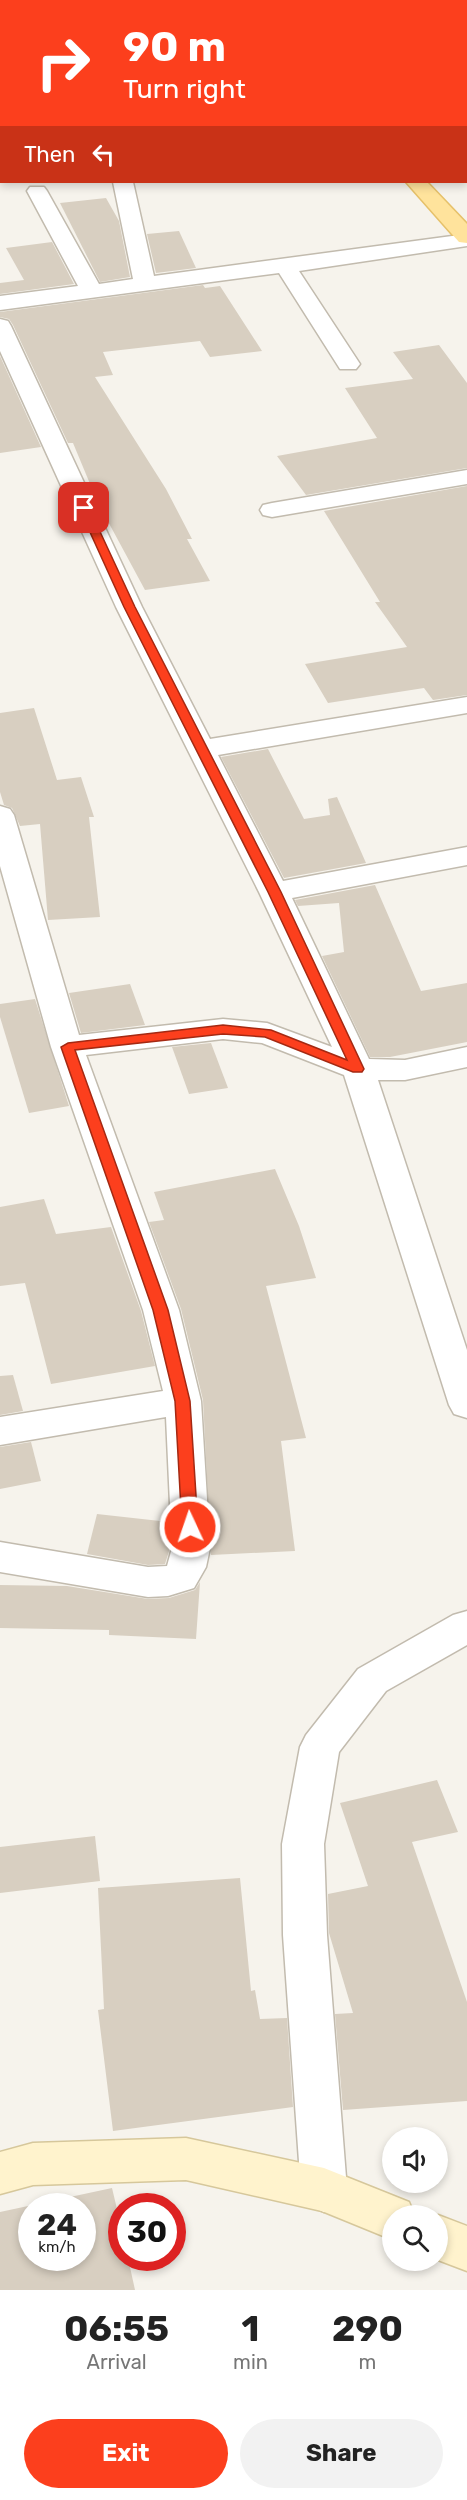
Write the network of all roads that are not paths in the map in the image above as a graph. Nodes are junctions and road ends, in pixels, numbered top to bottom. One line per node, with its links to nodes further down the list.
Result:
1 (123, 183): 6 (street)
2 (417, 183): 4 (main road)
3 (37, 191): 7 (street)
4 (467, 238): 5 (street)
5 (285, 266): 6 (street); 10 (street)
6 (144, 285): 7 (street)
7 (92, 291): 8 (street)
8 (0, 303)
9 (0, 326): 14 (street)
10 (348, 364)
11 (467, 477): 12 (street)
12 (272, 510)
13 (467, 705): 14 (street)
14 (203, 748): 17 (street)
15 (0, 815): 18 (street)
16 (467, 856): 17 (street)
17 (274, 892): 20 (street)
18 (68, 1047): 20 (street); 21 (street)
19 (467, 1057): 20 (street)
20 (358, 1069): 22 (street)
21 (183, 1401): 23 (street); 24 (street)
22 (467, 1405)
23 (0, 1431)
24 (0, 1557)
25 (467, 1626): 27 (street)
26 (0, 2173): 27 (street)
27 (324, 2190): 28 (street)
28 (382, 2214)
29 (448, 2241): 30 (street)
30 (467, 2249)

